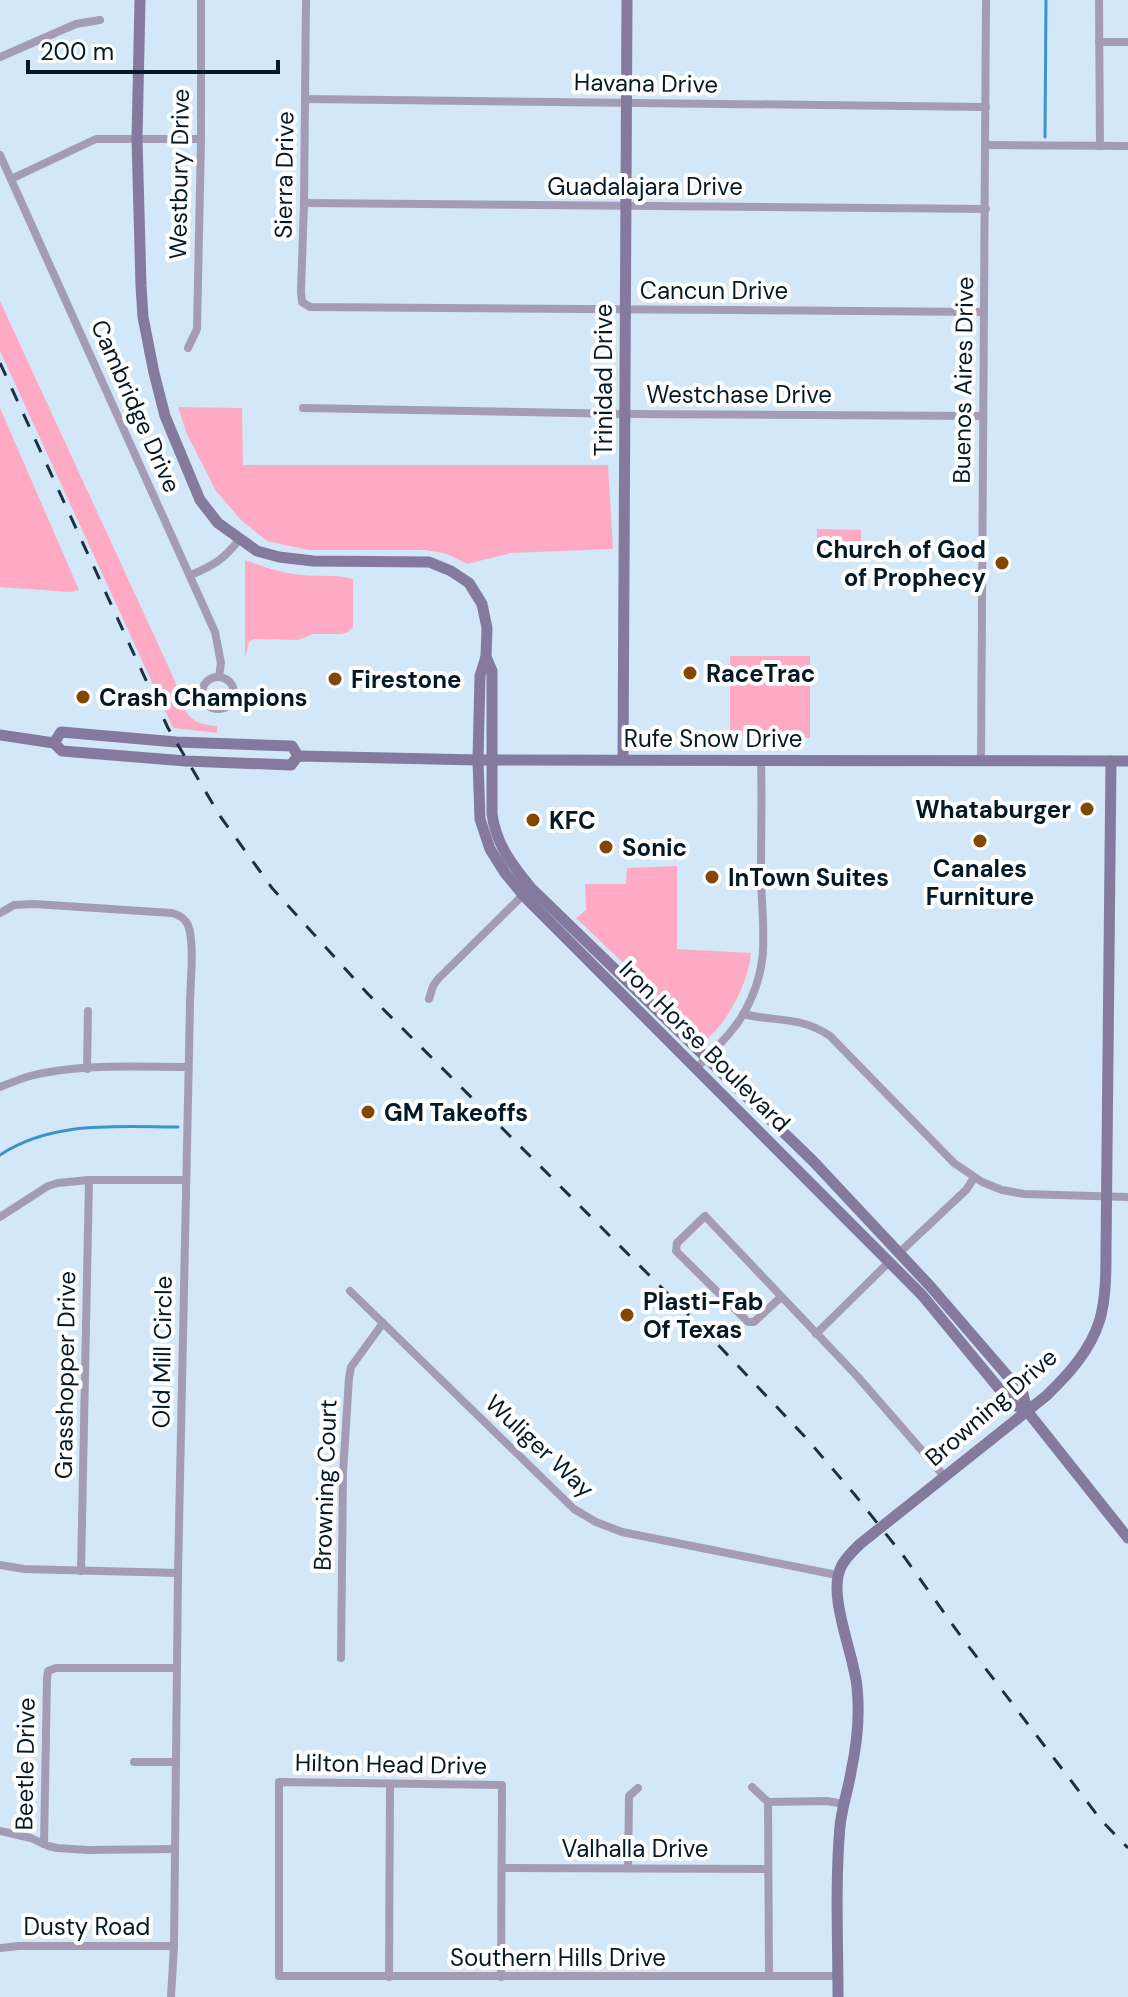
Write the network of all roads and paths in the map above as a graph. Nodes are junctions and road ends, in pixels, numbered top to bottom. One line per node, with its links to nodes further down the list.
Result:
1 (140, 0): 14 (street, Iron Horse Boulevard)
2 (201, 0): 15 (street, Westbury Drive)
3 (306, 0): 11 (street, Sierra Drive)
4 (627, 0): 12 (street, Trinidad Drive)
5 (986, 0): 13 (street, Buenos Aires Drive)
6 (1099, 0): 8 (street)
7 (100, 20): 10 (street)
8 (1099, 42): 9 (street); 17 (street)
9 (1128, 42)
10 (0, 57)
11 (305, 99): 12 (street, Havana Drive); 21 (street, Sierra Drive)
12 (627, 103): 13 (street, Havana Drive); 22 (street, Trinidad Drive)
13 (986, 107): 16 (street, Buenos Aires Drive)
14 (137, 139): 15 (street); 20 (street); 31 (street, Iron Horse Boulevard)
15 (201, 139): 27 (street, Westbury Drive)
16 (987, 145): 17 (street); 23 (street, Buenos Aires Drive)
17 (1100, 146): 18 (street)
18 (1128, 146)
19 (0, 155): 20 (street, Cambridge Drive)
20 (11, 179): 32 (street, Cambridge Drive)
21 (304, 203): 22 (street, Guadalajara Drive); 24 (street, Sierra Drive)
22 (626, 206): 23 (street, Guadalajara Drive); 25 (street, Trinidad Drive)
23 (986, 209): 26 (street, Buenos Aires Drive)
24 (302, 302): 25 (street, Cancun Drive)
25 (626, 309): 26 (street, Cancun Drive); 29 (street, Trinidad Drive)
26 (984, 312): 30 (street, Buenos Aires Drive)
27 (188, 348)
28 (303, 408): 29 (street, Westchase Drive)
29 (625, 414): 30 (street, Westchase Drive); 40 (street, Trinidad Drive)
30 (983, 416): 42 (street, Buenos Aires Drive)
31 (239, 540): 32 (street); 33 (street, Iron Horse Boulevard)
32 (191, 575): 34 (street, Cambridge Drive)
33 (486, 657): 38 (street, Iron Horse Boulevard); 39 (street, Iron Horse Boulevard)
34 (219, 677): 34 (street, Cambridge Drive)
35 (0, 735): 36 (street, Rufe Snow Drive)
36 (54, 743): 37 (street, Rufe Snow Drive); 37 (street, Rufe Snow Drive)
37 (298, 756): 38 (street, Rufe Snow Drive)
38 (478, 760): 39 (street, Rufe Snow Drive); 45 (street, Iron Horse Boulevard)
39 (491, 760): 40 (street, Rufe Snow Drive); 45 (street, Iron Horse Boulevard)
40 (623, 760): 41 (street, Rufe Snow Drive)
41 (761, 760): 42 (street, Rufe Snow Drive); 49 (street)
42 (981, 760): 43 (street, Rufe Snow Drive)
43 (1111, 761): 44 (street, Rufe Snow Drive); 58 (street, Browning Drive)
44 (1128, 761)
45 (527, 892): 47 (street); 50 (street, Iron Horse Boulevard); 53 (street, Iron Horse Boulevard)
46 (0, 913): 51 (street, Old Mill Circle)
47 (429, 999)
48 (88, 1011): 52 (street)
49 (743, 1014): 50 (street); 55 (street)
50 (706, 1057): 53 (street); 61 (street, Iron Horse Boulevard)
51 (188, 1067): 52 (street); 57 (street, Old Mill Circle)
52 (87, 1069): 54 (street)
53 (696, 1069): 62 (street, Iron Horse Boulevard)
54 (0, 1087)
55 (974, 1178): 58 (street); 61 (street)
56 (89, 1180): 57 (street); 60 (street); 71 (street, Grasshopper Drive)
57 (186, 1180): 72 (street, Old Mill Circle)
58 (1106, 1196): 59 (street); 67 (street, Browning Drive)
59 (1128, 1197)
60 (0, 1217)
61 (899, 1253): 62 (street); 67 (street, Iron Horse Boulevard)
62 (889, 1262): 66 (street); 67 (street, Iron Horse Boulevard)
63 (350, 1291): 65 (street, Wuliger Way)
64 (781, 1297): 64 (street); 66 (street)
65 (383, 1323): 73 (street, Wuliger Way); 74 (street, Browning Court)
66 (816, 1334): 68 (street)
67 (1027, 1411): 68 (street, Browning Drive); 69 (street, Iron Horse Boulevard)
68 (944, 1476): 73 (street, Browning Drive)
69 (1128, 1538)
70 (0, 1565): 71 (street)
71 (81, 1571): 72 (street)
72 (178, 1573): 75 (street, Old Mill Circle)
73 (837, 1575): 82 (street)
74 (341, 1658)
75 (177, 1668): 77 (street, Old Mill Circle); 84 (street, Beetle Drive)
76 (134, 1762): 77 (street)
77 (176, 1762): 85 (street, Old Mill Circle)
78 (390, 1784): 87 (street, Hilton Head Drive); 91 (street, Hilton Head Drive); 94 (street)
79 (752, 1787): 81 (street)
80 (638, 1788): 86 (street)
81 (768, 1802): 82 (street); 88 (street)
82 (844, 1804): 93 (street)
83 (0, 1831): 84 (street)
84 (44, 1844): 85 (street)
85 (175, 1849): 89 (street, Old Mill Circle)
86 (628, 1867): 87 (street, Valhalla Drive); 88 (street, Valhalla Drive)
87 (502, 1868): 95 (street)
88 (768, 1869): 92 (street)
89 (174, 1946): 90 (street, Dusty Road); 96 (street, Old Mill Circle)
90 (0, 1948)
91 (279, 1976): 94 (street, Southern Hills Drive)
92 (769, 1976): 93 (street, Southern Hills Drive); 95 (street, Southern Hills Drive)
93 (838, 1976): 97 (street)
94 (389, 1977): 95 (street, Southern Hills Drive)
95 (501, 1977)
96 (171, 1997)
97 (838, 1997)

